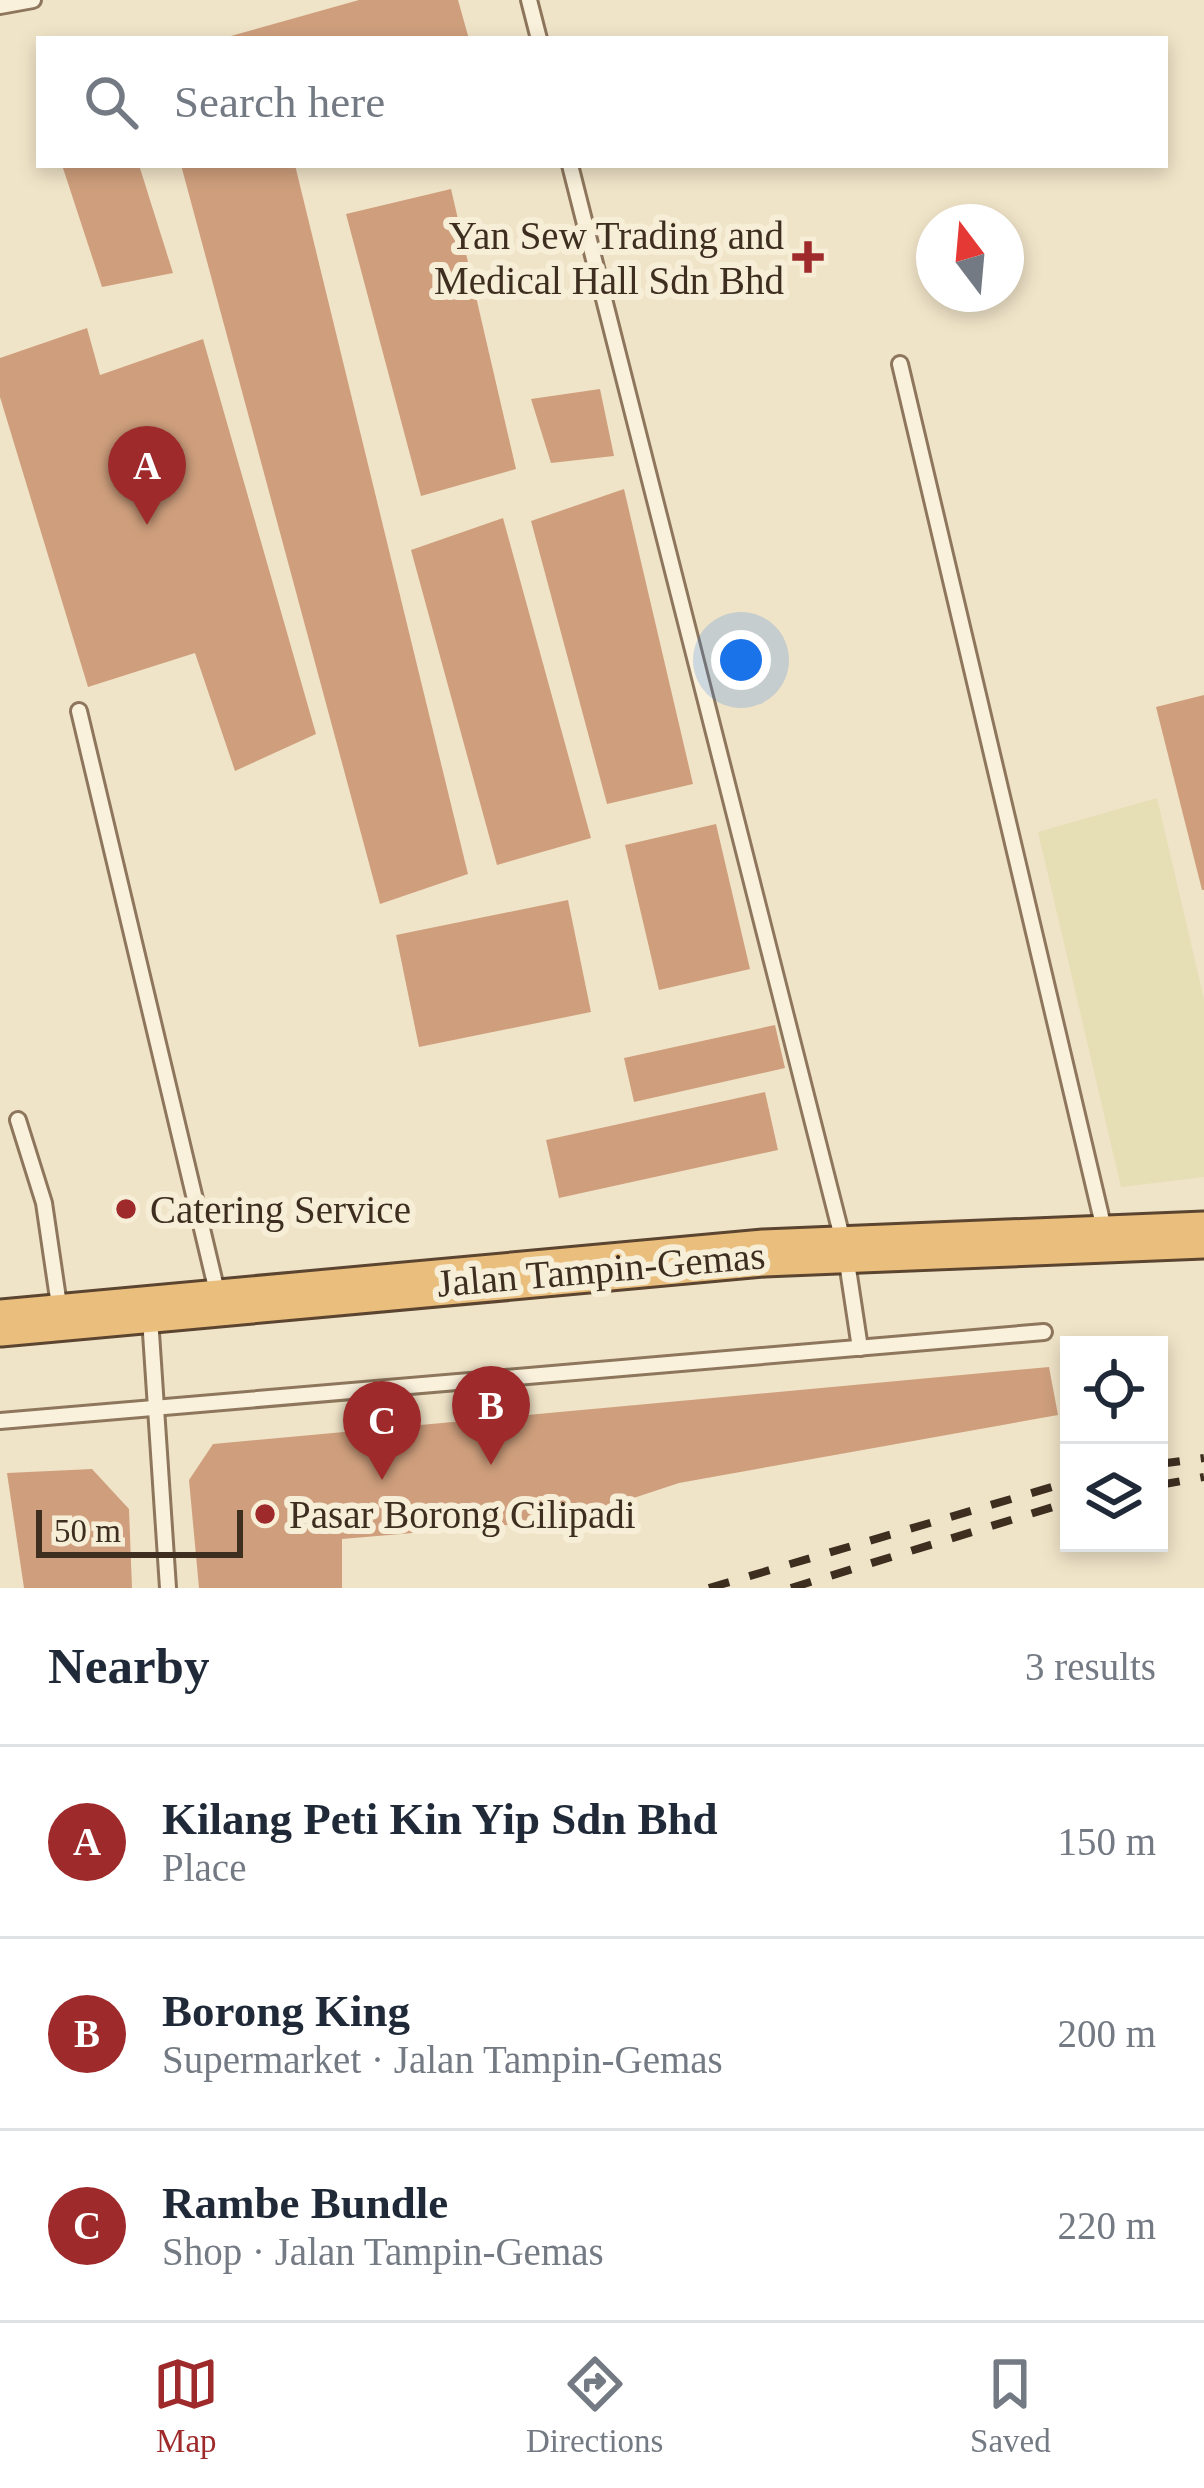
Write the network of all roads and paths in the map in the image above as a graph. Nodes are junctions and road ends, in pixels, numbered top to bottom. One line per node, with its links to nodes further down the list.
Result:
1 (33, 0): 3 (lane)
2 (529, 0): 4 (lane)
3 (0, 6)
4 (537, 36)
5 (572, 168): 11 (lane)
6 (900, 364): 10 (lane)
7 (79, 711): 12 (lane)
8 (18, 1120): 14 (lane)
9 (1204, 1235): 10 (highway, Jalan Tampin-Gemas)
10 (1106, 1236): 11 (highway, Jalan Tampin-Gemas)
11 (845, 1249): 12 (highway, Jalan Tampin-Gemas); 17 (lane)
12 (219, 1303): 13 (highway, Jalan Tampin-Gemas)
13 (149, 1310): 14 (highway, Jalan Tampin-Gemas); 18 (lane)
14 (61, 1317): 15 (highway, Jalan Tampin-Gemas)
15 (0, 1323)
16 (1044, 1332): 17 (lane)
17 (860, 1348): 18 (lane)
18 (156, 1408): 19 (lane); 20 (lane)
19 (0, 1421)
20 (168, 1588)

